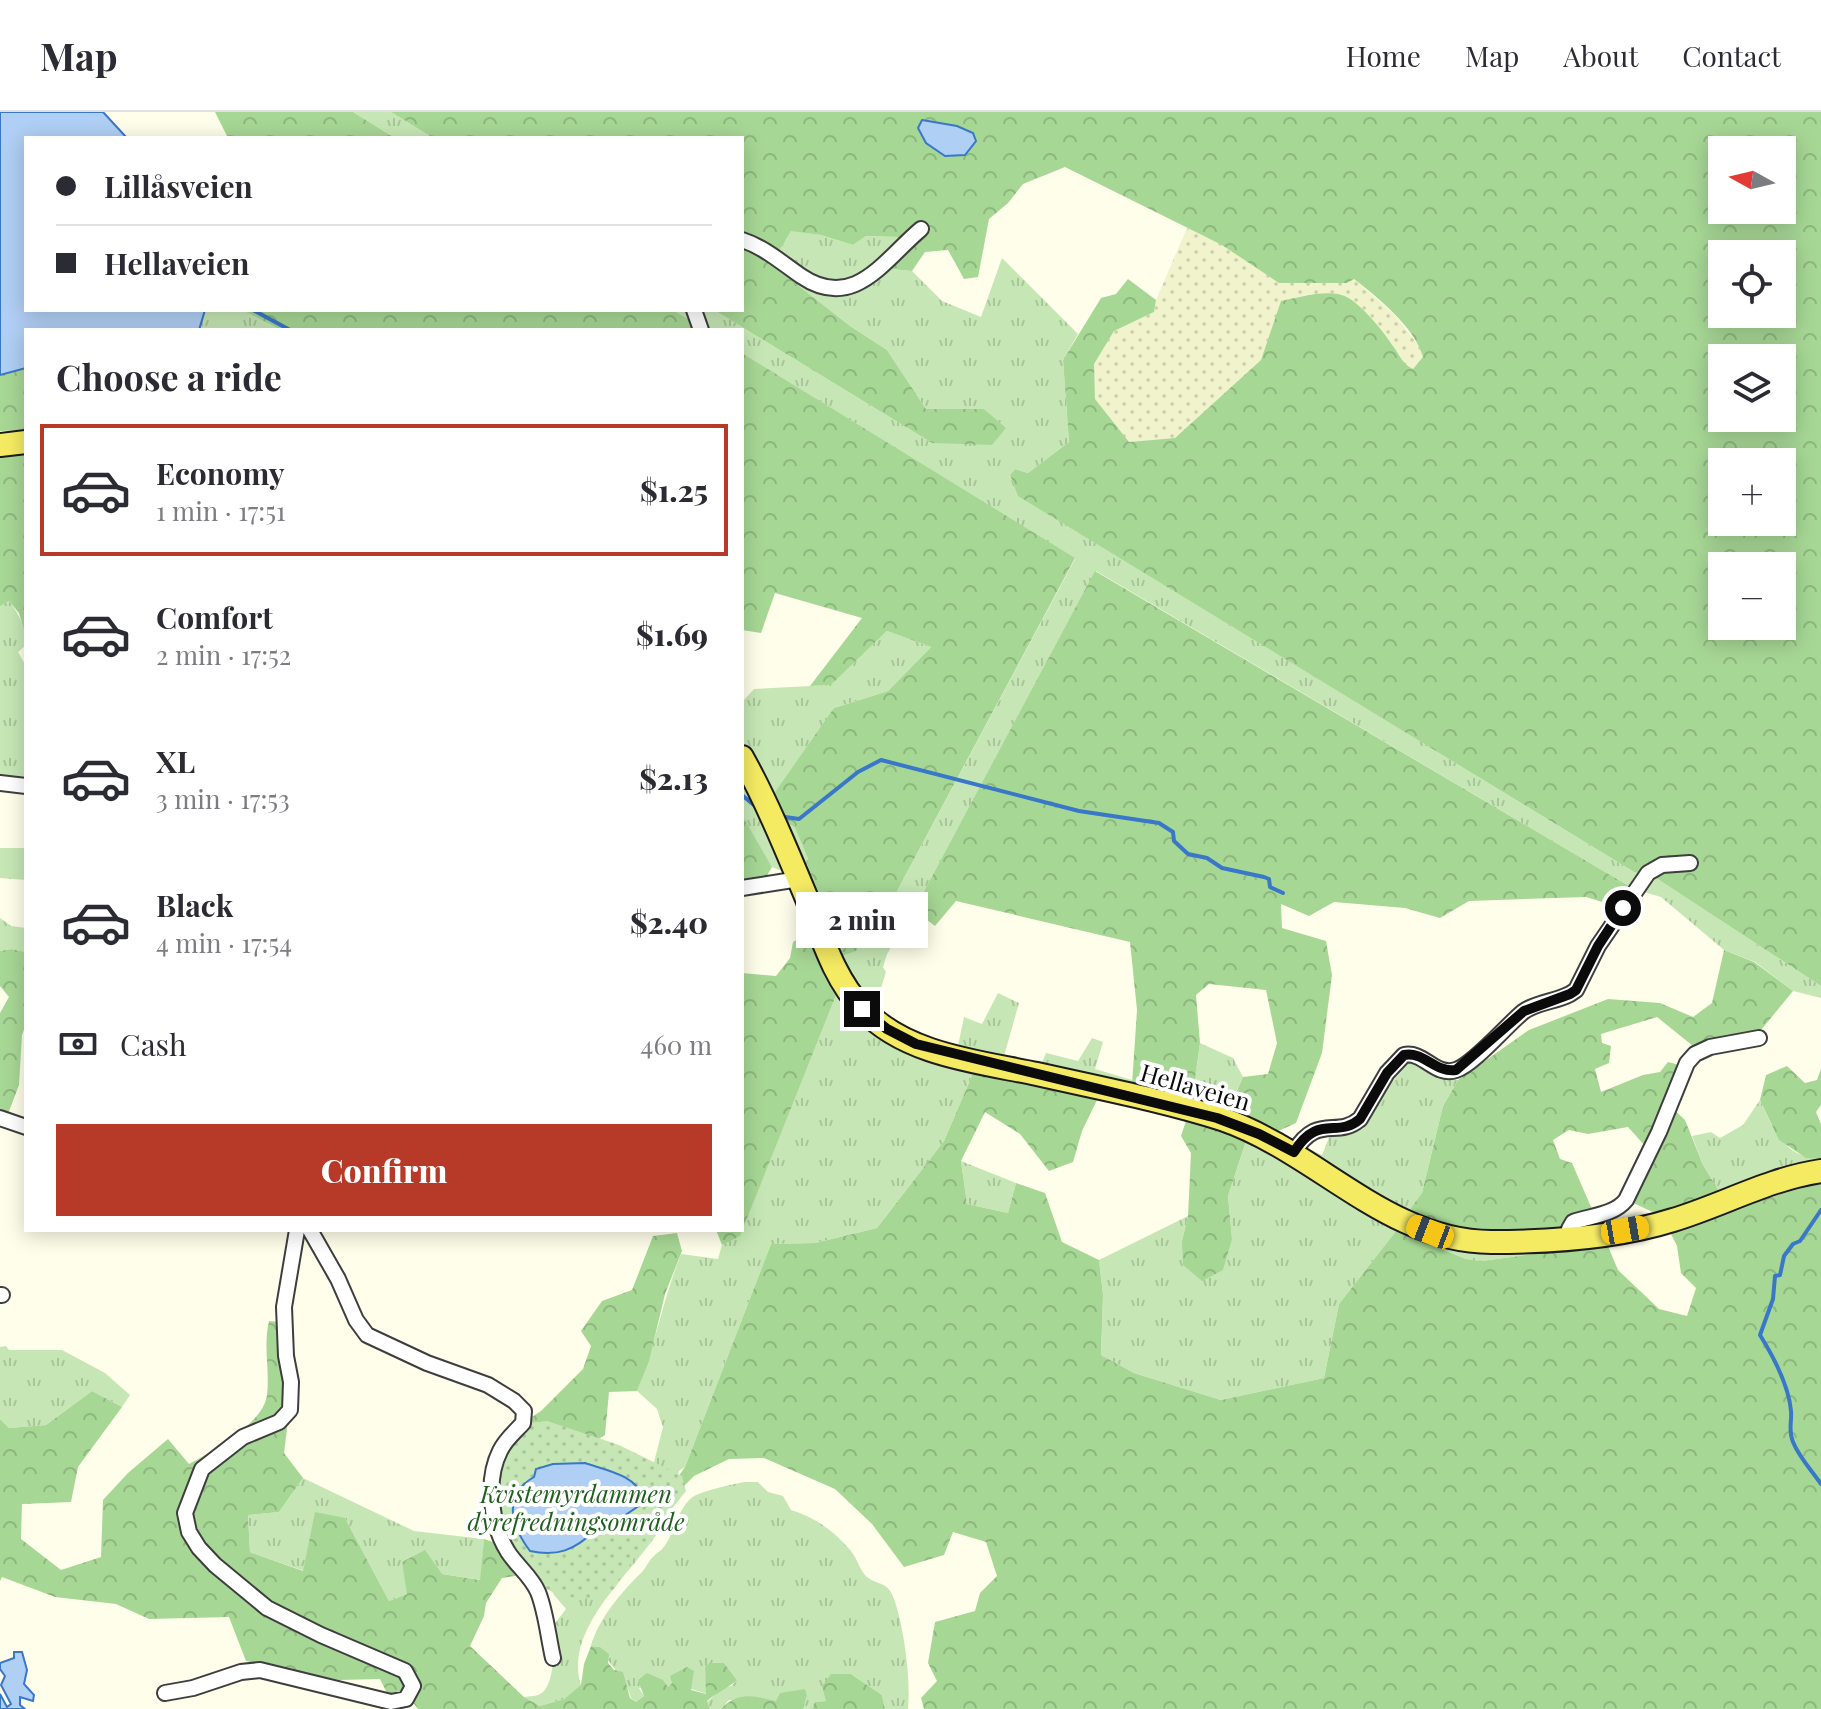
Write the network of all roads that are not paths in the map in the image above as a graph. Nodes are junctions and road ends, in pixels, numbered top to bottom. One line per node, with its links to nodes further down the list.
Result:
1 (921, 229): 2 (street)
2 (744, 241)
3 (24, 442): 4 (main road)
4 (0, 445)
5 (744, 761): 9 (main road, Hellaveien)
6 (0, 783): 7 (street)
7 (24, 786)
8 (1690, 863): 14 (street)
9 (799, 879): 10 (street); 14 (main road, Hellaveien)
10 (744, 888)
11 (1759, 1038): 18 (street)
12 (0, 1118): 13 (street)
13 (24, 1126)
14 (1294, 1152): 18 (main road, Hellaveien)
15 (1821, 1171): 18 (main road, Hellaveien)
16 (297, 1232): 20 (street)
17 (311, 1232): 19 (street)
18 (1569, 1238)
19 (553, 1658)
20 (165, 1693)

